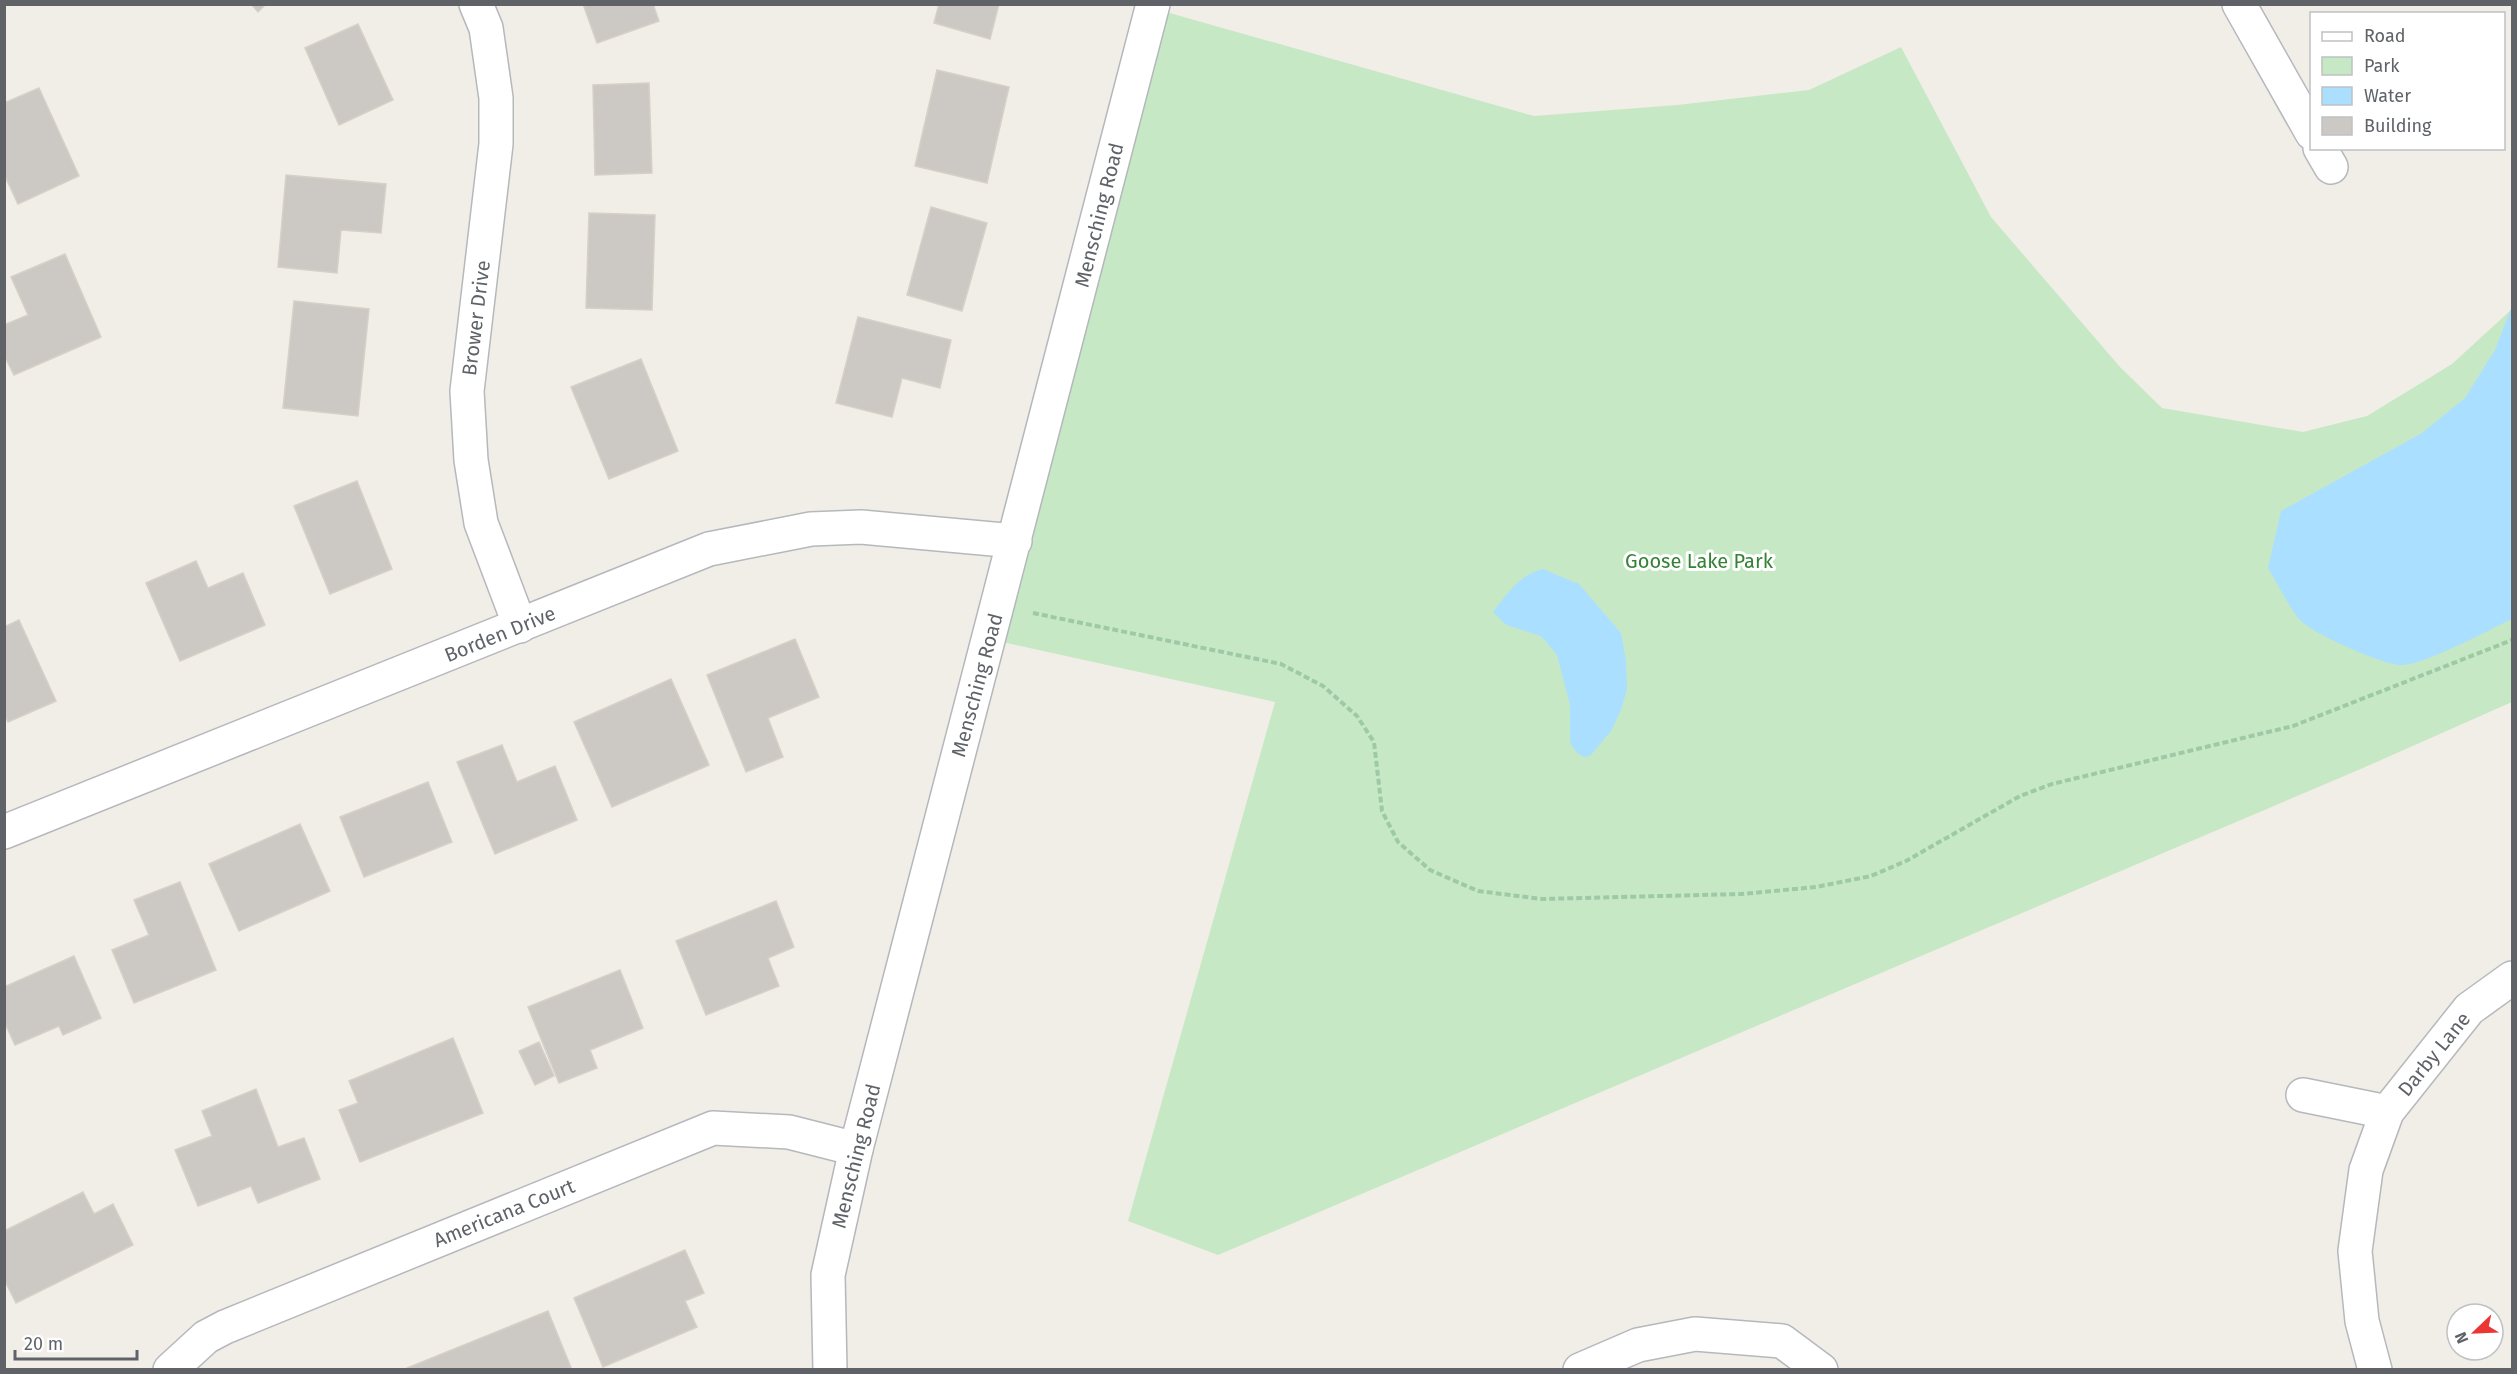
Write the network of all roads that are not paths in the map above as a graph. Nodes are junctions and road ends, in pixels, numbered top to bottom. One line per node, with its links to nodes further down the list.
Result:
1 (476, 4): 6 (street, Brower Drive)
2 (1153, 4): 5 (street, Mensching Road)
3 (2239, 4): 4 (street)
4 (2310, 129)
5 (1015, 541): 6 (street, Borden Drive); 11 (street, Mensching Road)
6 (520, 626): 7 (street, Borden Drive)
7 (4, 832)
8 (2512, 978): 10 (street, Darby Lane)
9 (2302, 1095): 10 (street)
10 (2387, 1112): 16 (street, Darby Lane)
11 (856, 1149): 13 (street, Americana Court); 14 (street, Mensching Road)
12 (1590, 1365): 15 (street)
13 (170, 1370)
14 (830, 1370)
15 (1821, 1370)
16 (2375, 1370)

